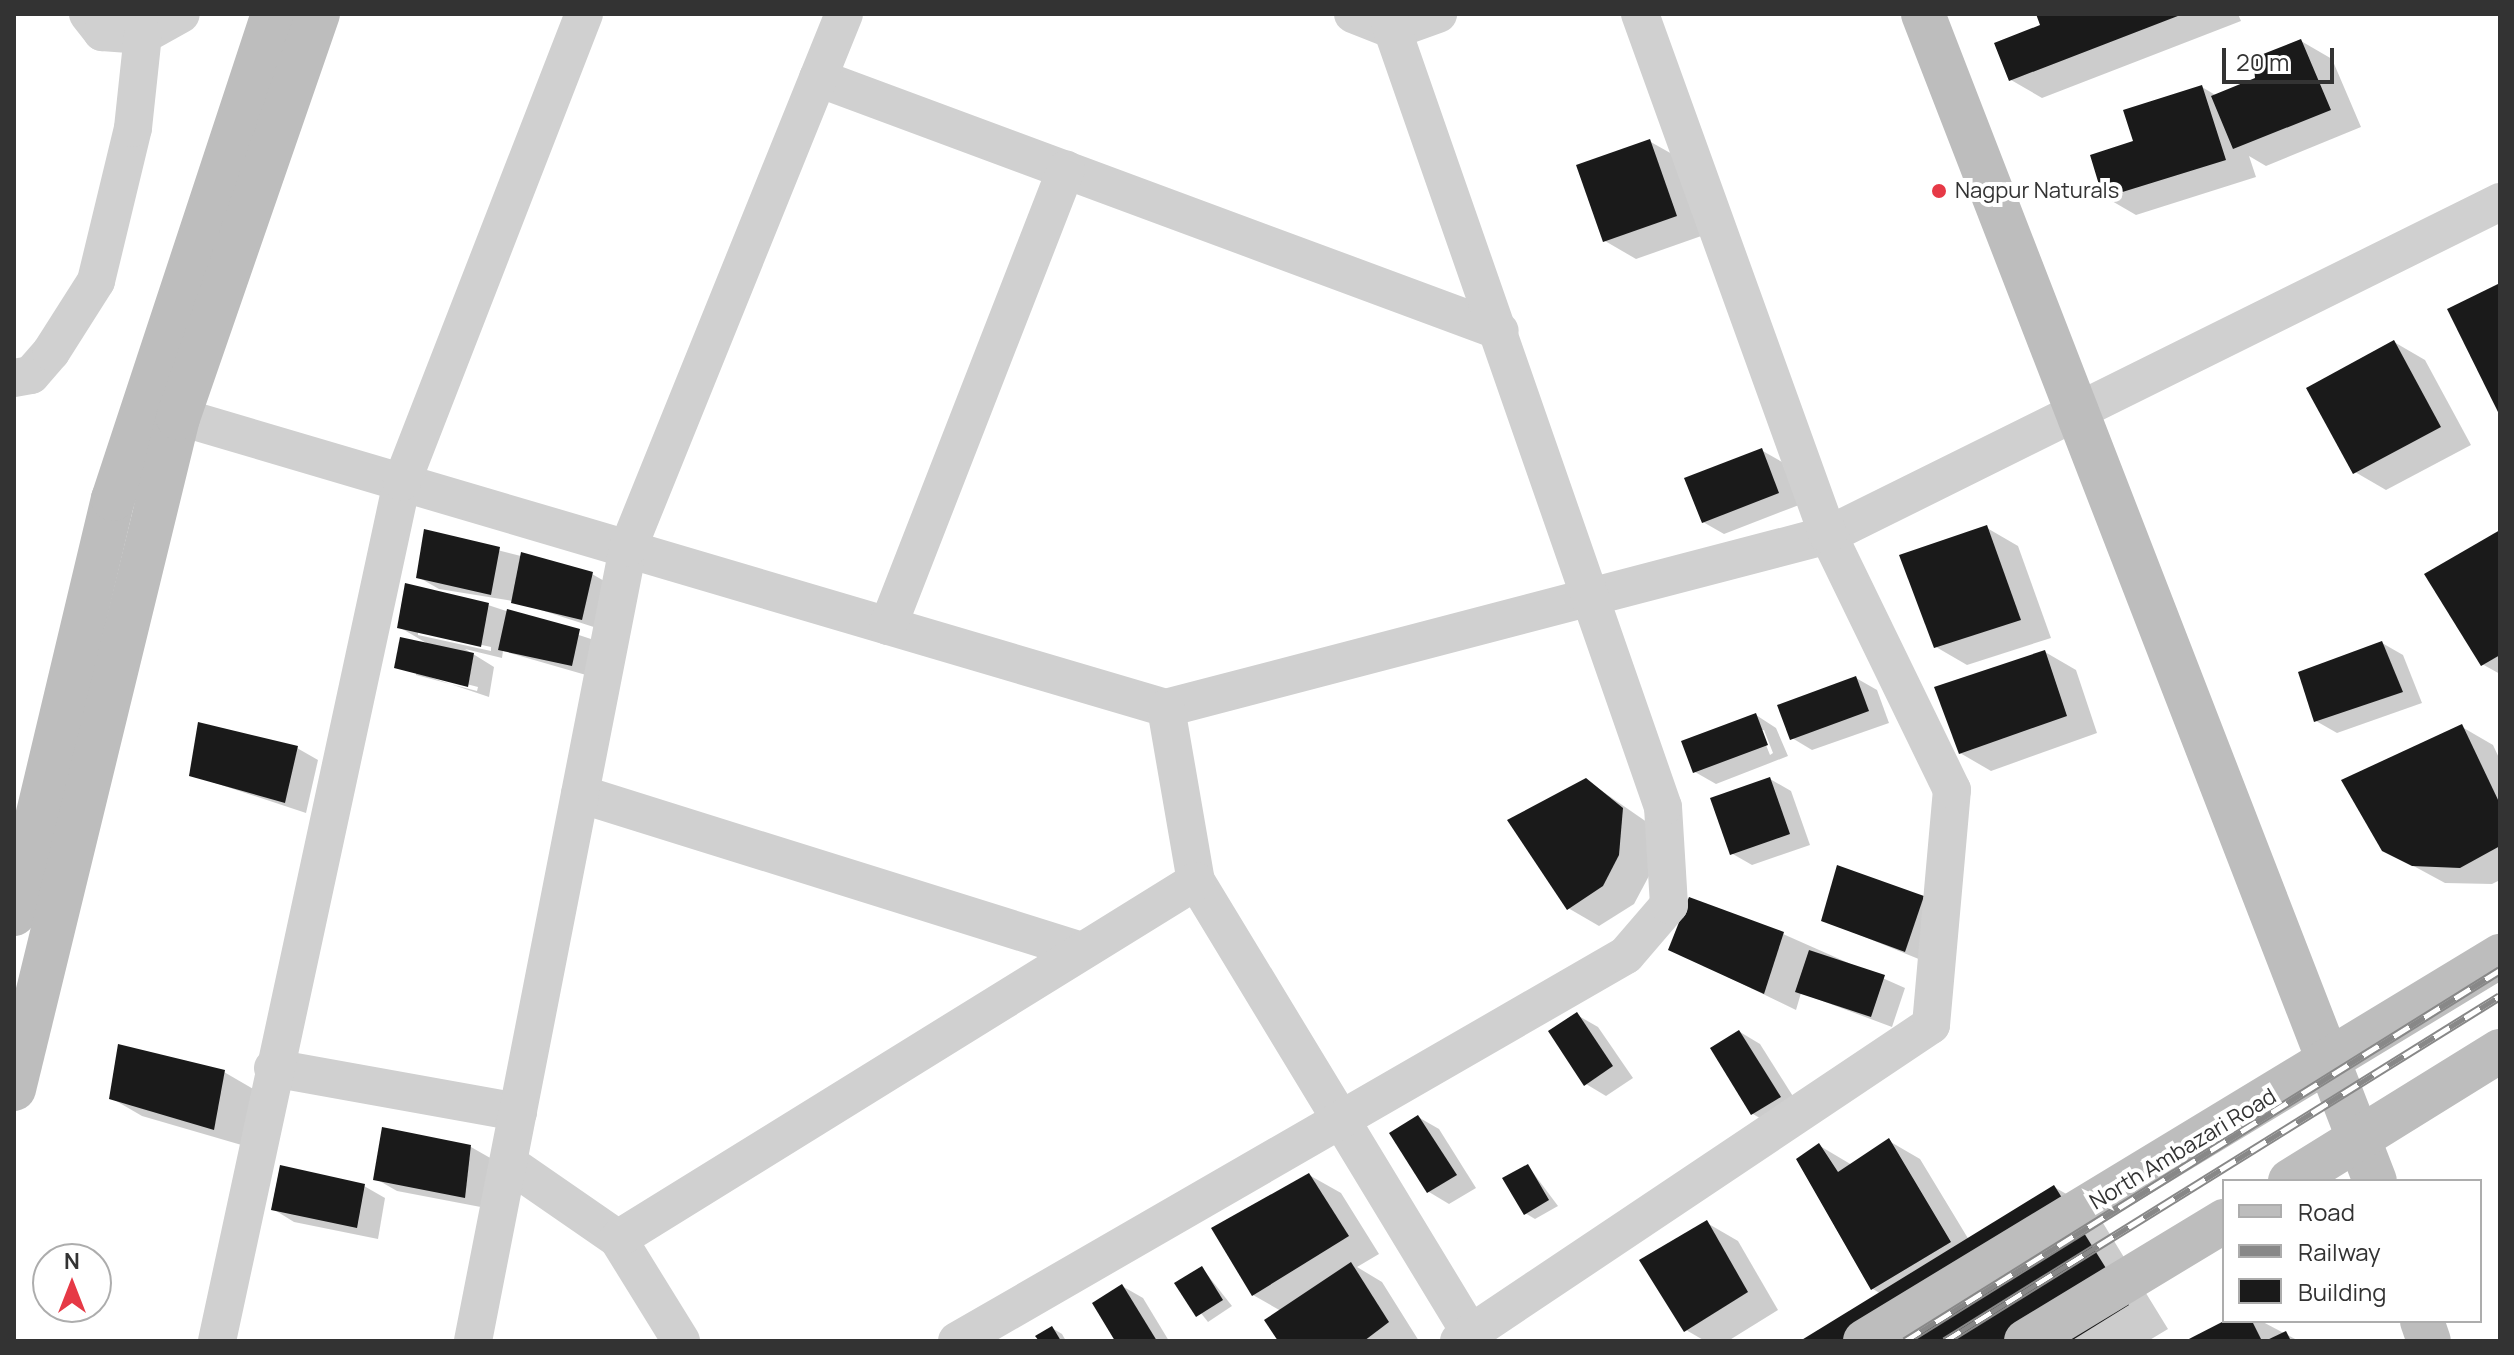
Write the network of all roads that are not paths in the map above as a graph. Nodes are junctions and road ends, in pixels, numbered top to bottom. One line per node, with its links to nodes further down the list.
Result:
1 (88, 14): 12 (street)
2 (181, 14): 12 (street)
3 (273, 14): 19 (street)
4 (318, 14): 19 (street)
5 (584, 14): 20 (street)
6 (844, 14): 13 (street)
7 (1353, 14): 11 (street)
8 (1438, 14): 11 (street)
9 (1640, 14): 21 (street)
10 (1923, 14): 18 (street)
11 (1390, 22): 16 (street)
12 (143, 35): 17 (street)
13 (818, 78): 14 (street); 22 (street)
14 (1066, 170): 16 (street); 24 (street)
15 (2500, 202): 18 (street)
16 (1500, 331): 23 (street)
17 (14, 378)
18 (2078, 411): 21 (street); 32 (street)
19 (159, 412): 20 (street); 28 (street); 34 (street)
20 (402, 482): 22 (street); 33 (street)
21 (1828, 535): 23 (street); 43 (street)
22 (628, 548): 24 (street); 26 (street)
23 (1595, 595): 25 (street); 36 (street)
24 (888, 626): 25 (street)
25 (1166, 708): 27 (street)
26 (580, 794): 29 (street); 35 (street)
27 (1196, 881): 29 (street); 36 (street)
28 (14, 914)
29 (1082, 951): 42 (street)
30 (2500, 956): 32 (street, North Ambazari Road)
31 (2500, 1051): 37 (street)
32 (2328, 1060): 37 (street); 48 (street, North Ambazari Road)
33 (273, 1068): 35 (street); 44 (street)
34 (14, 1089)
35 (518, 1112): 38 (street)
36 (1338, 1115): 43 (street); 47 (street)
37 (2361, 1138): 39 (street); 40 (street)
38 (508, 1163): 42 (street); 45 (street)
39 (2293, 1179)
40 (2374, 1179)
41 (2222, 1222): 49 (street)
42 (618, 1239): 46 (street)
43 (1468, 1338)
44 (217, 1341)
45 (473, 1341)
46 (681, 1341)
47 (957, 1341)
48 (1865, 1341)
49 (2026, 1341)

